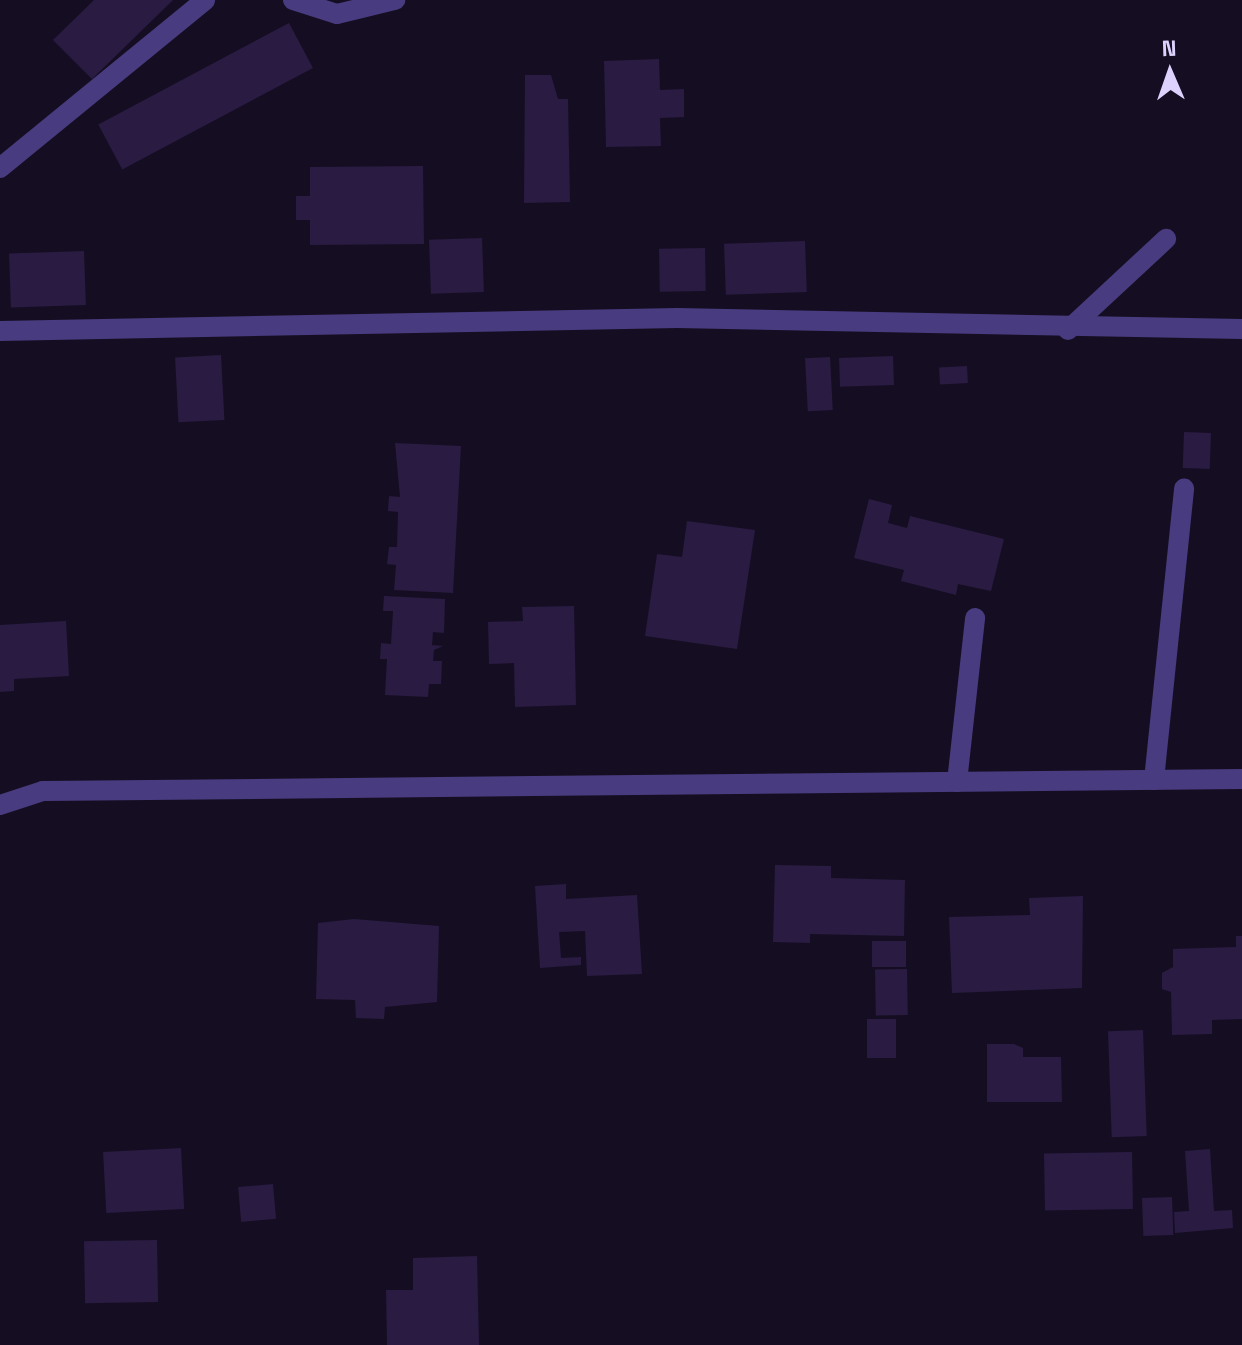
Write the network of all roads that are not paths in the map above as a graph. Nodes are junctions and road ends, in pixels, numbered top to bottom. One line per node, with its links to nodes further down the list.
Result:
1 (205, 0): 4 (street)
2 (293, 0): 3 (street)
3 (395, 0)
4 (0, 168)
5 (1166, 239): 7 (street)
6 (1242, 329): 7 (street)
7 (1068, 330): 8 (street)
8 (0, 331)
9 (1184, 489): 12 (street)
10 (975, 618): 13 (street)
11 (1242, 779): 12 (street)
12 (1154, 780): 13 (street)
13 (957, 782): 14 (street)
14 (0, 805)

